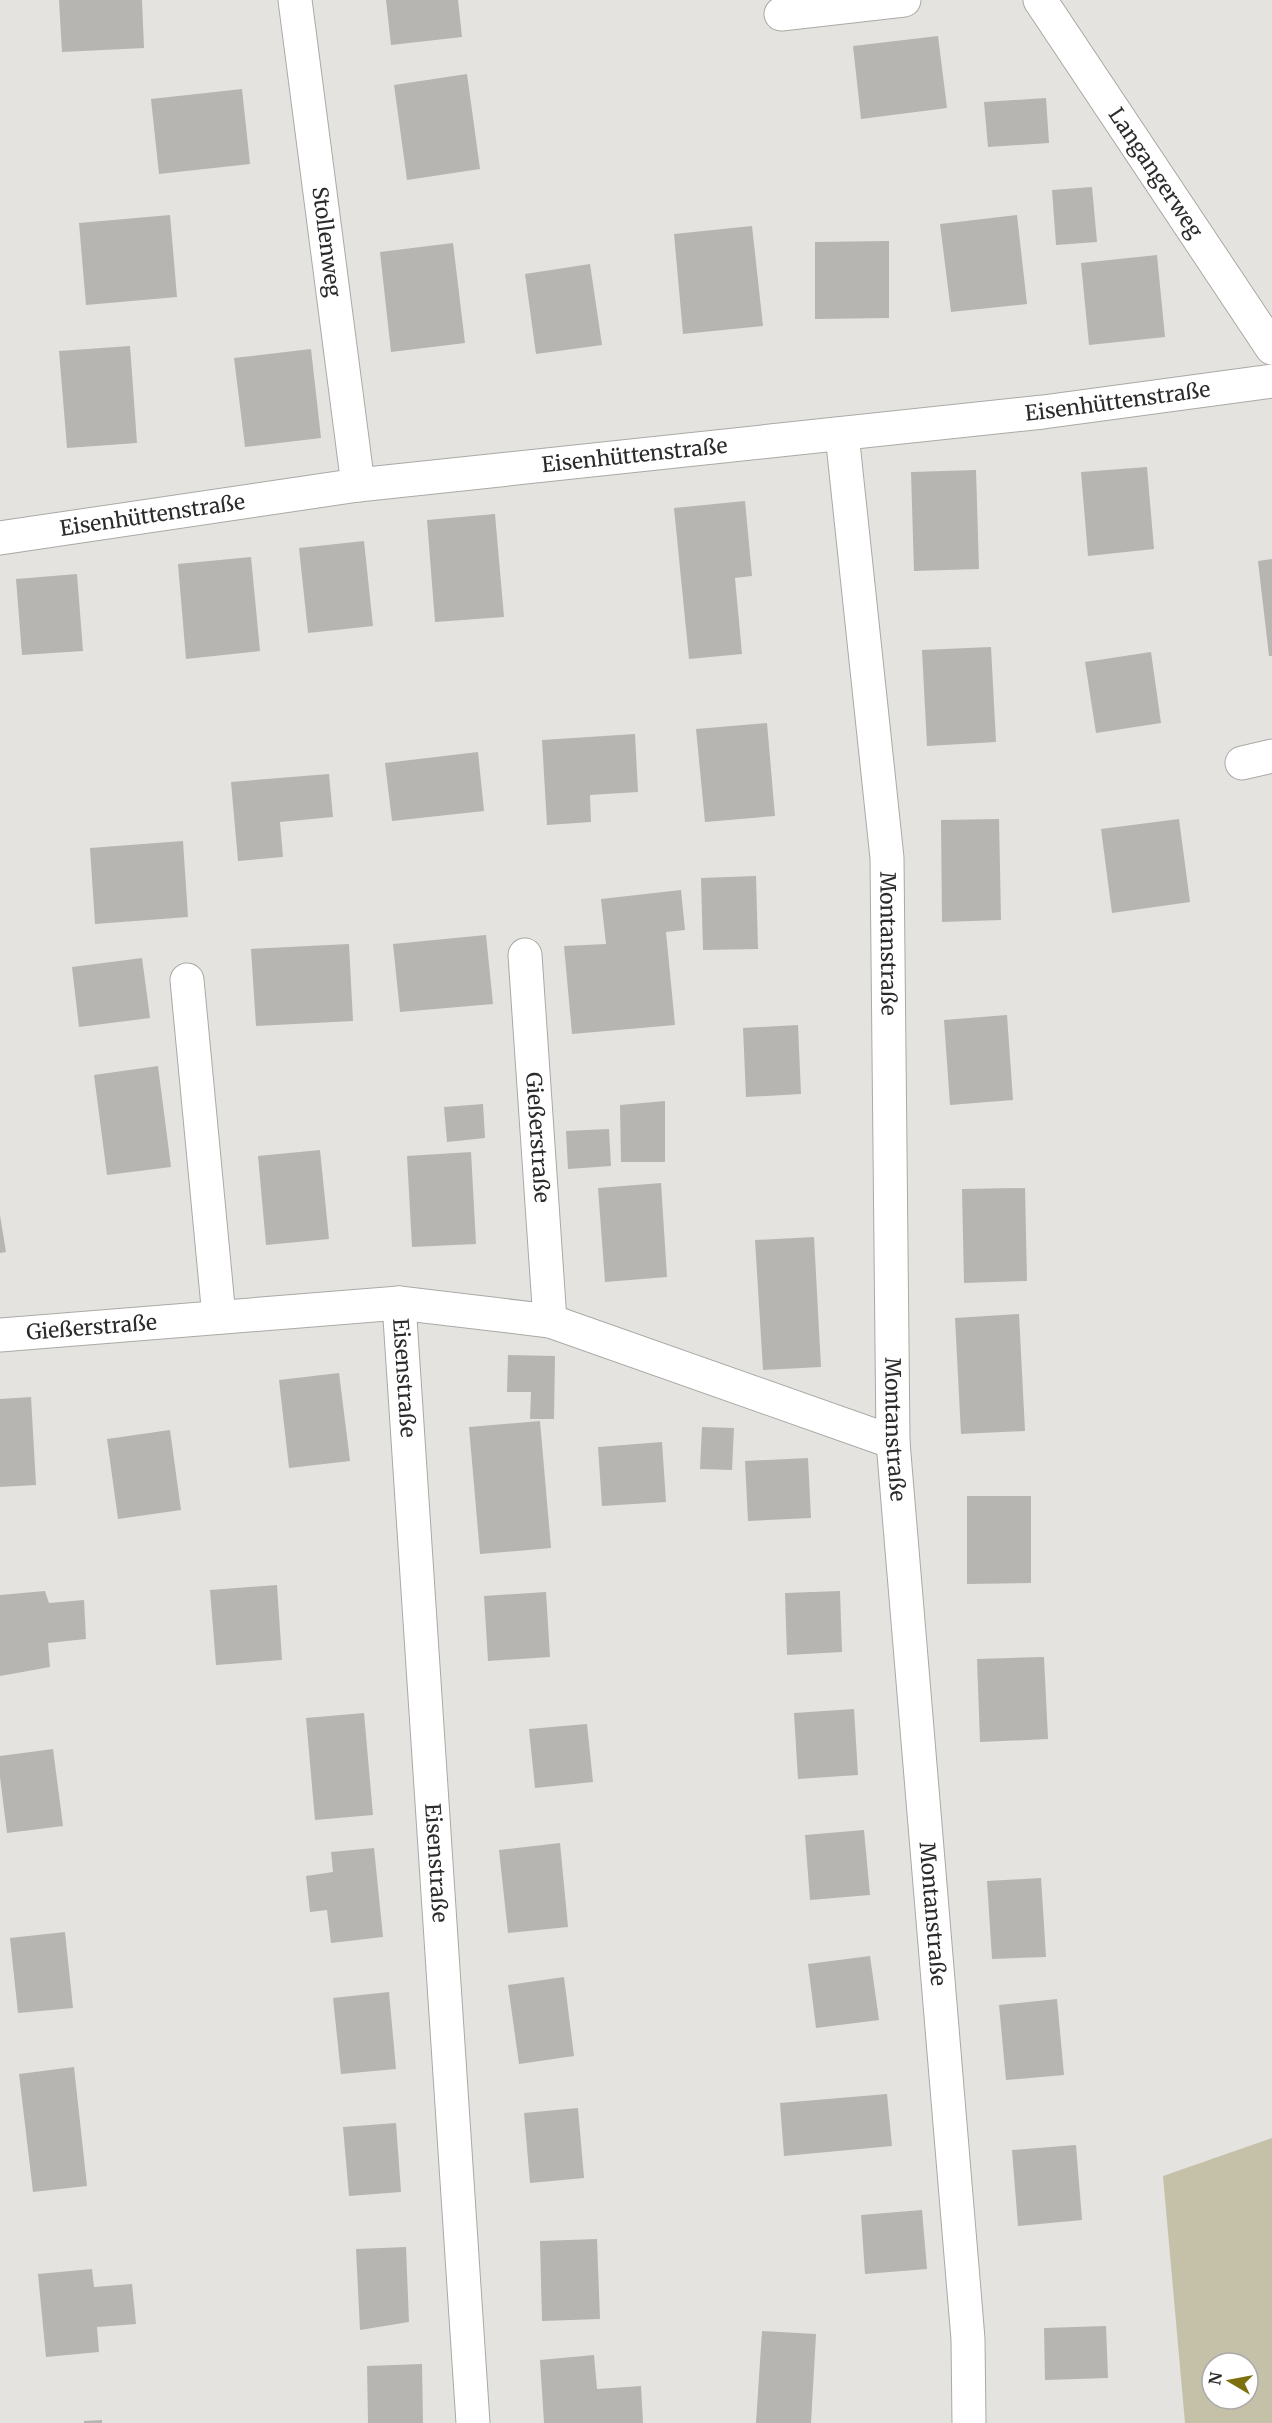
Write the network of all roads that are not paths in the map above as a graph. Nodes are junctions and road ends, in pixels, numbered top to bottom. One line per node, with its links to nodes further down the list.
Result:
1 (296, 0): 8 (street, Stollenweg)
2 (904, 0): 4 (street)
3 (1041, 0): 5 (street, Langangerweg)
4 (781, 14)
5 (1272, 348)
6 (1272, 381): 7 (street, Eisenhüttenstraße)
7 (842, 434): 8 (street, Eisenhüttenstraße); 16 (street, Montanstraße)
8 (357, 485): 9 (street, Eisenhüttenstraße)
9 (0, 538)
10 (525, 955): 14 (street, Gießerstraße)
11 (187, 980): 13 (street)
12 (399, 1303): 13 (street, Gießerstraße); 14 (street, Gießerstraße); 17 (street, Eisenstraße)
13 (219, 1317): 15 (street, Gießerstraße)
14 (550, 1321): 16 (street, Gießerstraße)
15 (0, 1335)
16 (893, 1442): 18 (street, Montanstraße)
17 (473, 2423)
18 (969, 2423)

